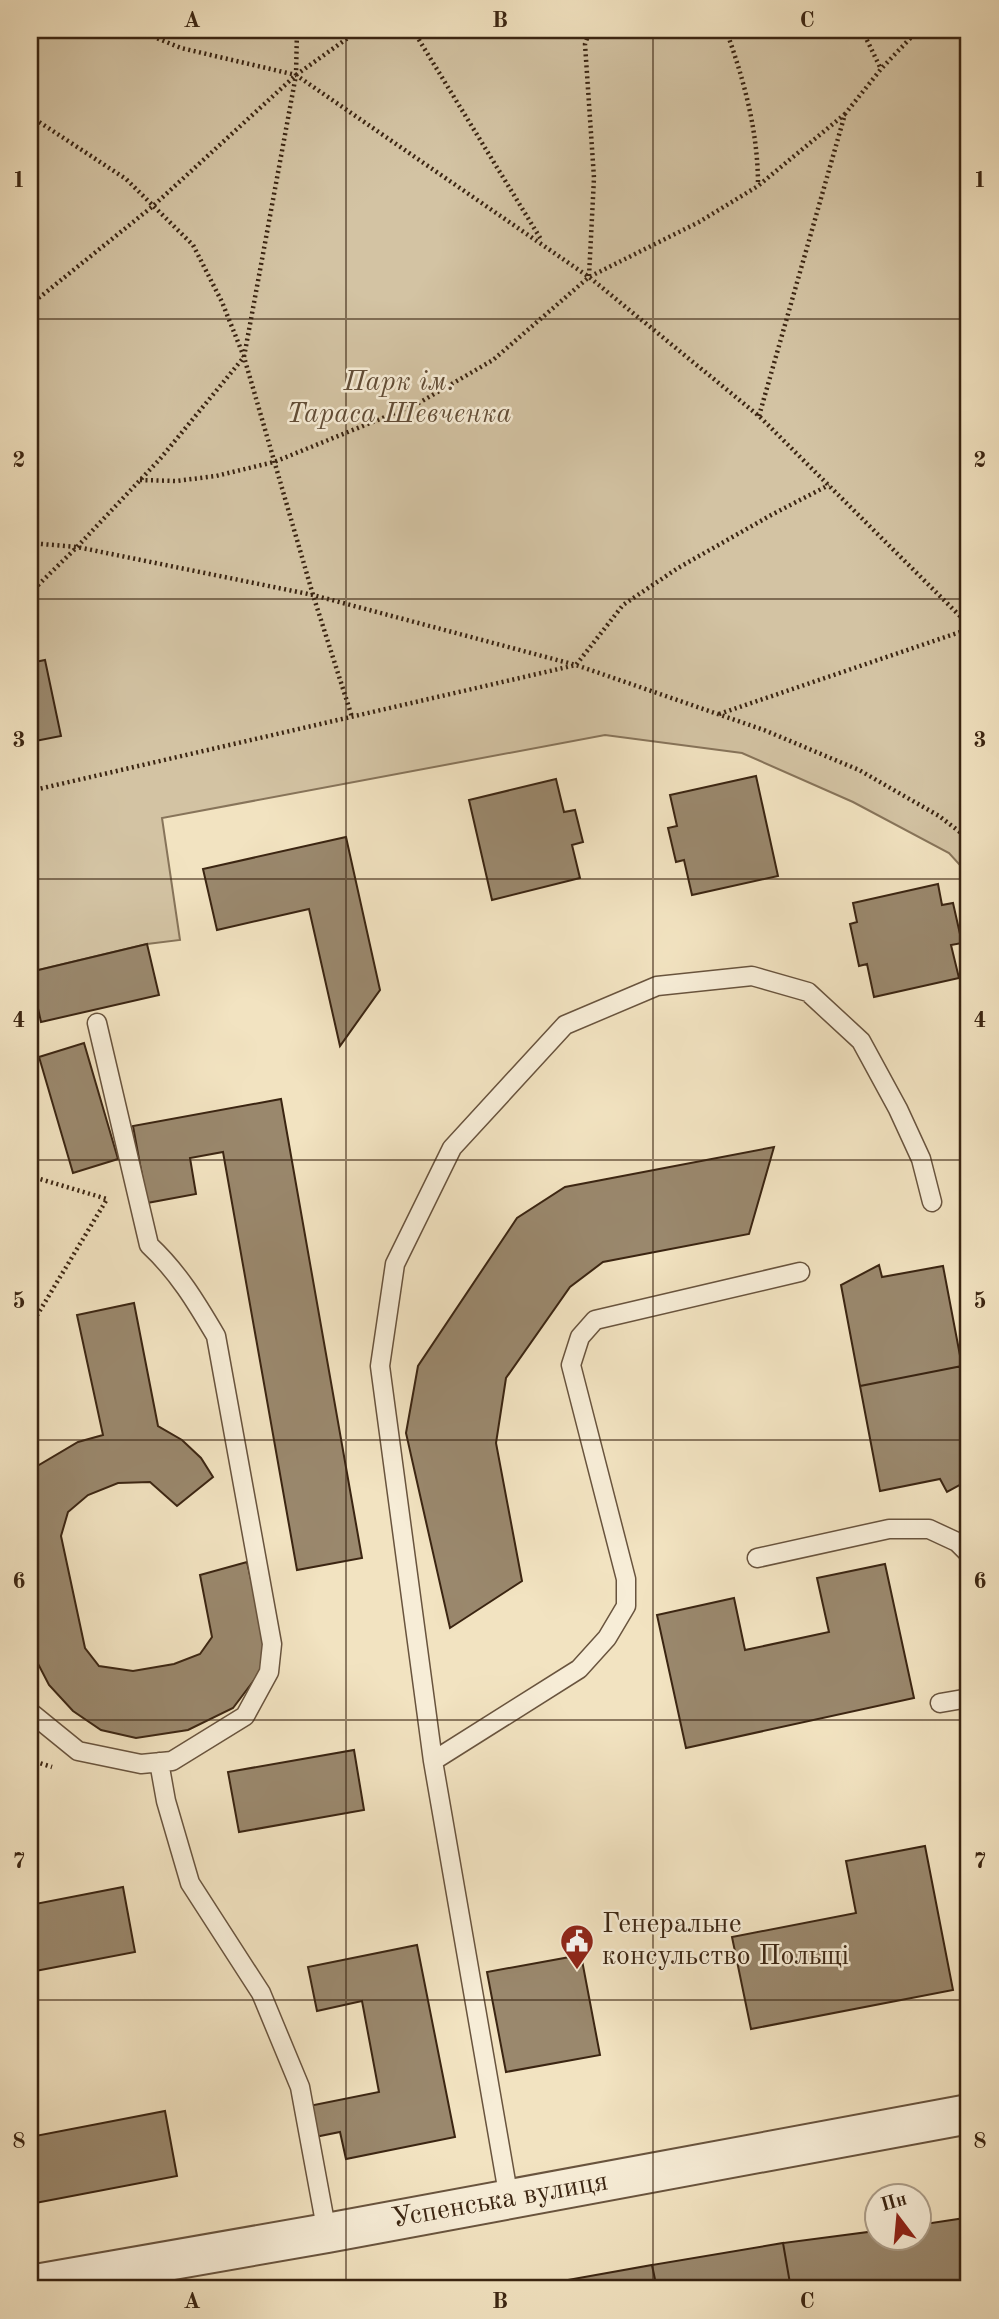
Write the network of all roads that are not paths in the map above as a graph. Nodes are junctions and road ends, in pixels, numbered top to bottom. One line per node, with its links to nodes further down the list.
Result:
1 (97, 1023): 10 (lane)
2 (932, 1202): 9 (lane)
3 (800, 1272): 9 (lane)
4 (969, 1554): 5 (lane)
5 (757, 1558)
6 (969, 1698): 7 (lane)
7 (940, 1703)
8 (30, 1712): 10 (lane)
9 (433, 1761): 12 (lane)
10 (159, 1762): 13 (lane)
11 (969, 2114): 12 (street, Успенська вулиця)
12 (509, 2199): 13 (street, Успенська вулиця)
13 (327, 2233): 14 (street, Успенська вулиця)
14 (30, 2285)

